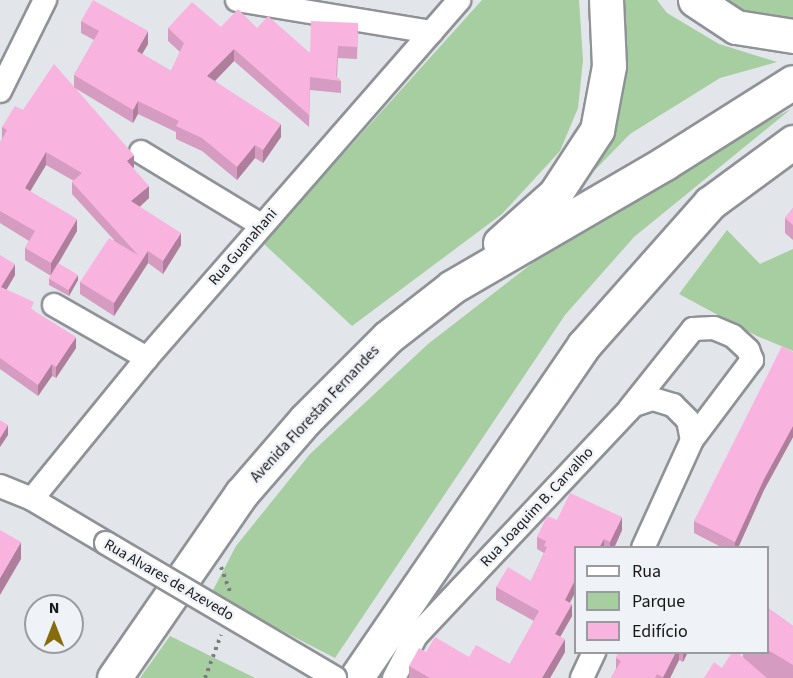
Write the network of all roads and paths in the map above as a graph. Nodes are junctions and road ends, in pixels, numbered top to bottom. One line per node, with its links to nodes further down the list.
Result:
1 (45, 0): 9 (street)
2 (237, 0): 6 (street)
3 (459, 0): 6 (street, Rua Guanahani)
4 (606, 0): 13 (highway)
5 (695, 0): 7 (highway)
6 (431, 32): 12 (street, Rua Guanahani)
7 (793, 36)
8 (793, 82): 13 (highway, Avenida Florestan Fernandes)
9 (0, 91)
10 (793, 142): 24 (highway)
11 (141, 152): 12 (street)
12 (261, 225): 15 (street, Rua Guanahani)
13 (452, 287): 22 (highway, Avenida Florestan Fernandes)
14 (54, 305): 15 (street)
15 (147, 358): 19 (street, Rua Guanahani)
16 (627, 411): 17 (street, Rua Joaquim B. Carvalho); 17 (street); 25 (street, Rua Joaquim B. Carvalho)
17 (692, 440): 20 (street)
18 (0, 486): 19 (street, Rua Alvares de Azevedo)
19 (32, 499): 23 (street, Rua Alvares de Azevedo, bridge)
20 (644, 546)
21 (593, 654): 26 (street)
22 (114, 678)
23 (335, 678)
24 (356, 678)
25 (394, 678)
26 (582, 678)

